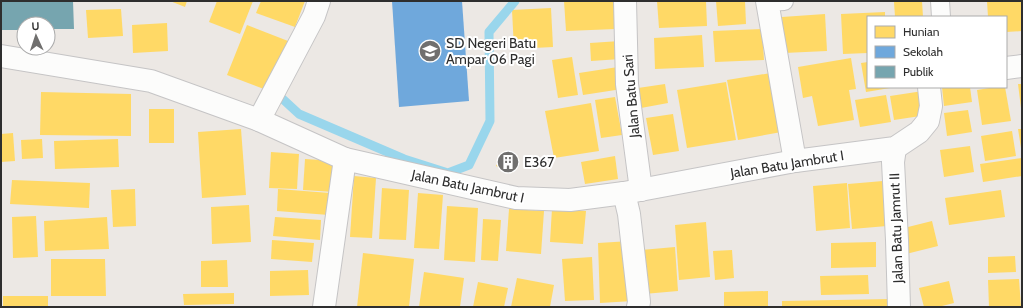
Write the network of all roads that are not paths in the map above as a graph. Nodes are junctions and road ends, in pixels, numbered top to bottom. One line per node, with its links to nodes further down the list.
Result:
1 (319, 1): 10 (street)
2 (625, 1): 14 (street, Jalan Batu Sari)
3 (773, 1): 13 (street)
4 (940, 1): 5 (lane)
5 (941, 16)
6 (1, 56): 10 (street, Jalan Batu Jambrut I)
7 (1022, 66): 8 (street)
8 (1007, 68)
9 (929, 88): 11 (street, Jalan Batu Jambrut I)
10 (260, 120): 12 (street, Jalan Batu Jambrut I)
11 (895, 148): 13 (street, Jalan Batu Jambrut I); 17 (street, Jalan Batu Jamrut II)
12 (345, 159): 14 (street, Jalan Batu Jambrut I); 15 (street)
13 (795, 161): 14 (street, Jalan Batu Jambrut I)
14 (632, 192): 16 (street, Jalan Batu Sari)
15 (324, 307)
16 (638, 307)
17 (899, 307)

